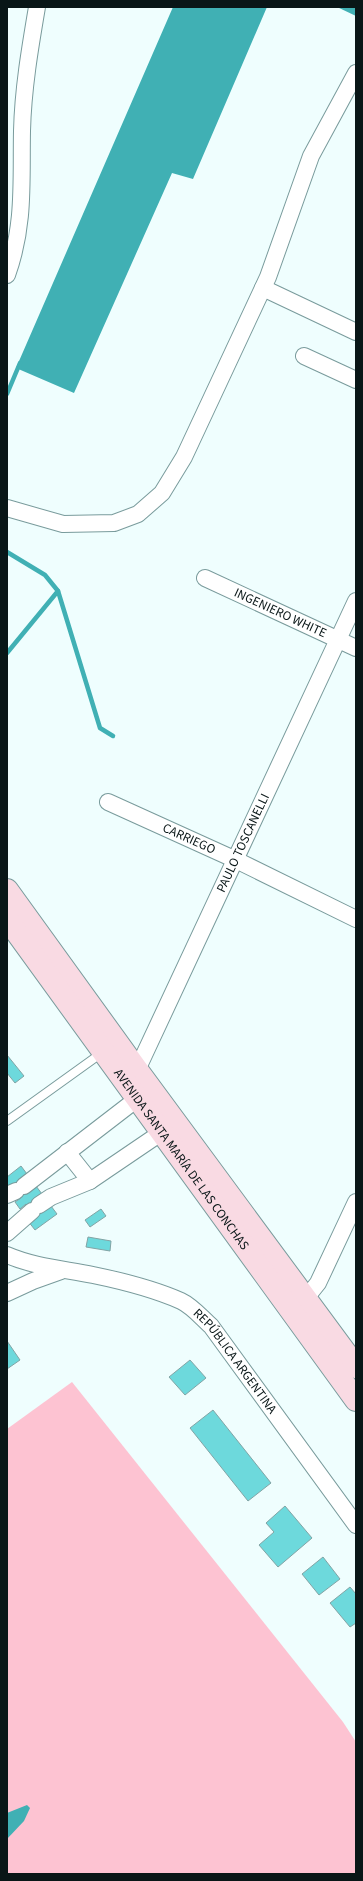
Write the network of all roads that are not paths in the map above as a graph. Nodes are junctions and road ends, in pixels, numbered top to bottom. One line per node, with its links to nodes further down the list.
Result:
1 (37, 7): 3 (street)
2 (356, 73): 4 (street)
3 (7, 275)
4 (263, 288): 5 (street); 8 (street)
5 (356, 332)
6 (304, 356): 7 (street)
7 (356, 380)
8 (7, 508)
9 (205, 578): 11 (street, INGENIERO WHITE)
10 (356, 601): 11 (street, PAULO TOSCANELLI)
11 (338, 639): 12 (street, INGENIERO WHITE); 14 (street, PAULO TOSCANELLI)
12 (356, 648)
13 (108, 802): 14 (street, CARRIEGO)
14 (236, 860): 17 (street, CARRIEGO); 19 (street, PAULO TOSCANELLI)
15 (7, 890): 19 (main road, AVENIDA SANTA MARÍA DE LAS CONCHAS)
16 (7, 919): 18 (main road, AVENIDA SANTA MARÍA DE LAS CONCHAS)
17 (356, 919)
18 (104, 1051): 19 (main road, AVENIDA SANTA MARÍA DE LAS CONCHAS); 20 (lane)
19 (142, 1084): 21 (main road, AVENIDA SANTA MARÍA DE LAS CONCHAS); 23 (street)
20 (7, 1121)
21 (174, 1125): 22 (lane); 24 (street); 32 (main road, AVENIDA SANTA MARÍA DE LAS CONCHAS); 34 (main road, AVENIDA SANTA MARÍA DE LAS CONCHAS)
22 (204, 1147)
23 (67, 1152): 24 (street); 25 (street)
24 (90, 1181): 27 (street)
25 (21, 1187): 27 (street)
26 (356, 1202): 32 (street)
27 (41, 1204): 28 (street)
28 (7, 1233)
29 (7, 1255): 30 (street, REPÚBLICA ARGENTINA)
30 (63, 1270): 31 (street, REPÚBLICA ARGENTINA); 35 (street, REPÚBLICA ARGENTINA)
31 (7, 1293)
32 (306, 1298): 33 (main road, AVENIDA SANTA MARÍA DE LAS CONCHAS)
33 (356, 1367)
34 (356, 1400)
35 (356, 1525)

